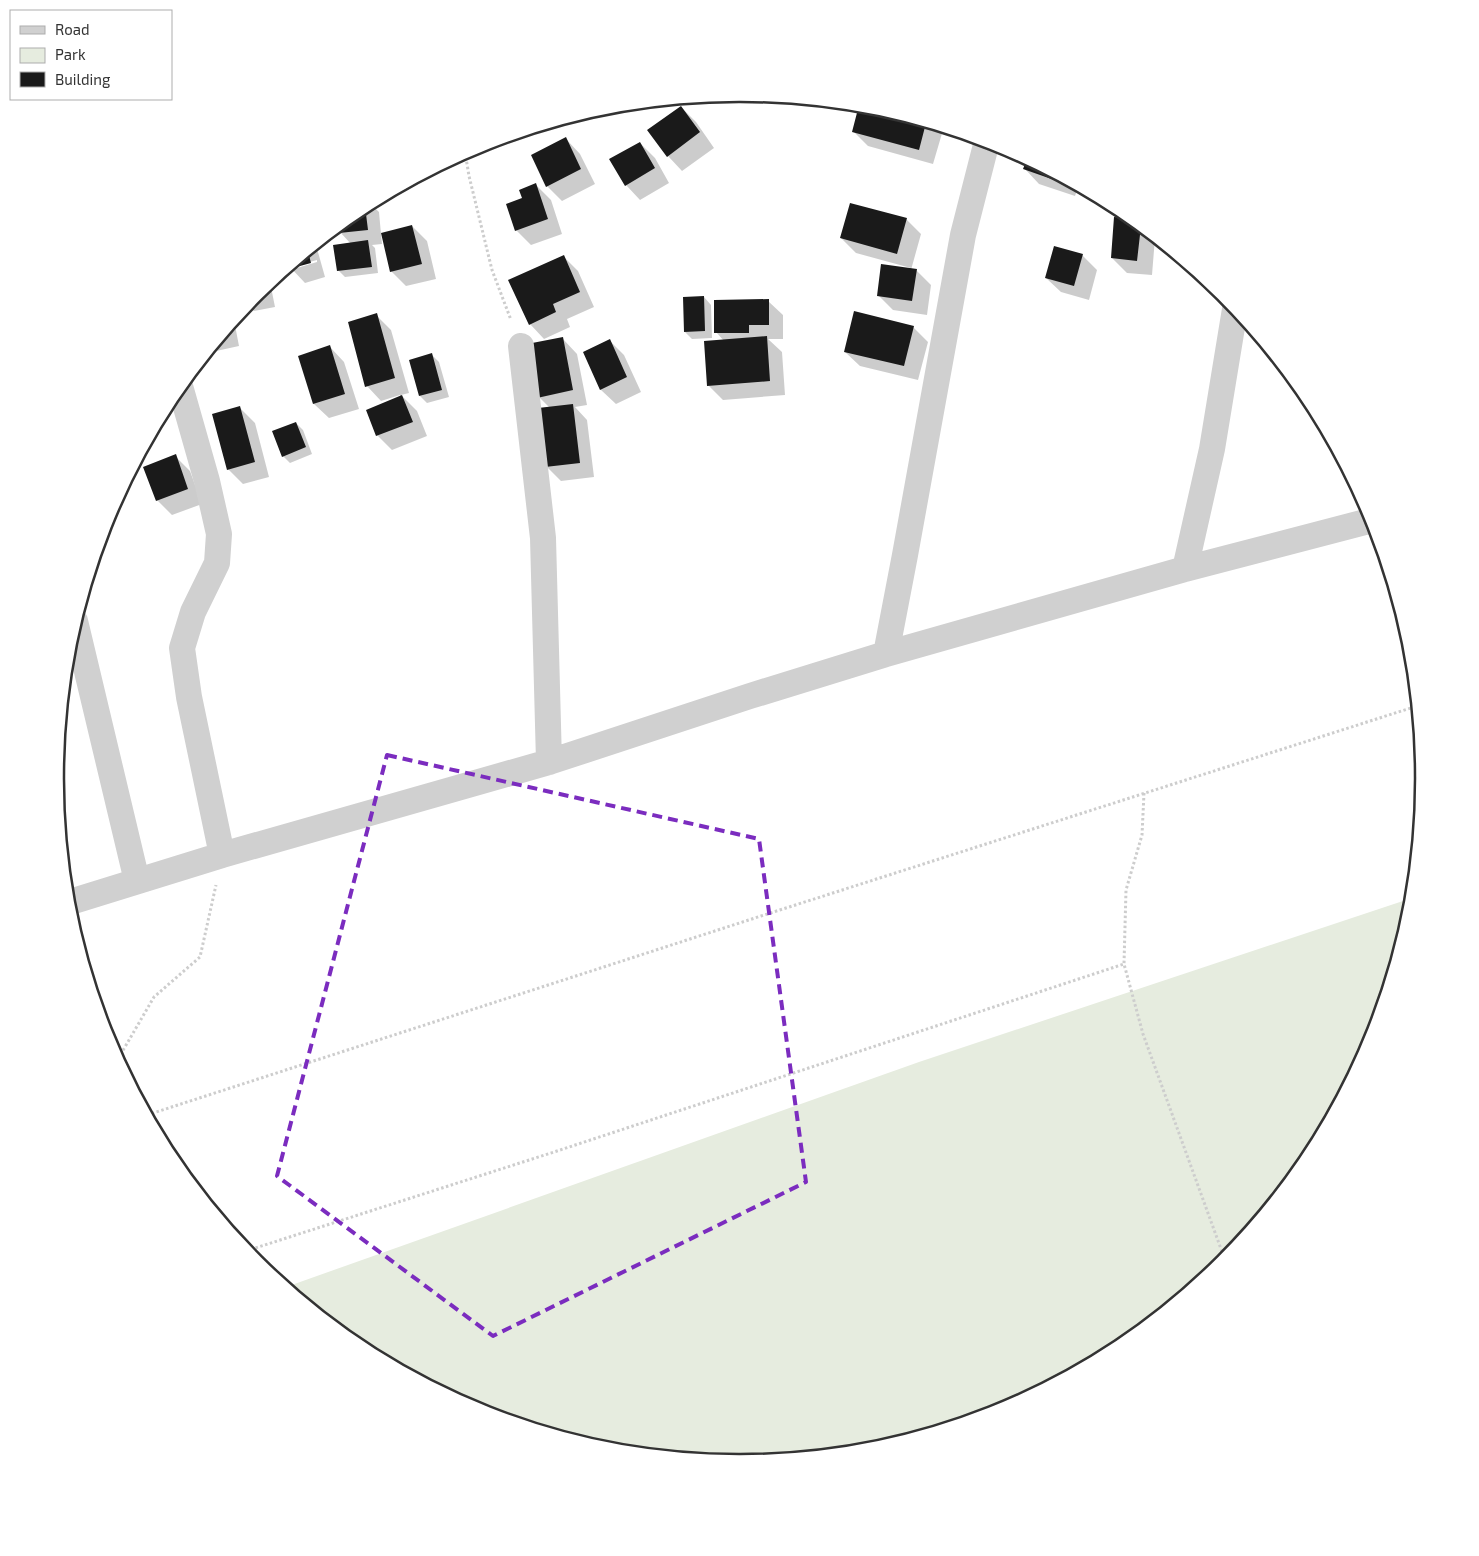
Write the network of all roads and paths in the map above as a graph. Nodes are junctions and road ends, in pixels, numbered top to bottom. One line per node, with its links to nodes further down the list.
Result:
1 (985, 149): 9 (street)
2 (466, 161): 4 (path)
3 (1234, 318): 7 (street)
4 (521, 346): 11 (street)
5 (183, 396): 13 (street)
6 (1365, 522): 7 (street)
7 (1185, 569): 9 (street)
8 (79, 638): 14 (street)
9 (886, 654): 11 (street)
10 (1411, 708): 12 (path)
11 (549, 762): 13 (street)
12 (1144, 793): 16 (path); 18 (path)
13 (222, 855): 14 (street); 17 (path)
14 (137, 881): 15 (street)
15 (75, 900)
16 (1124, 964): 19 (path); 20 (path)
17 (122, 1052)
18 (153, 1113)
19 (255, 1248)
20 (1222, 1251)

